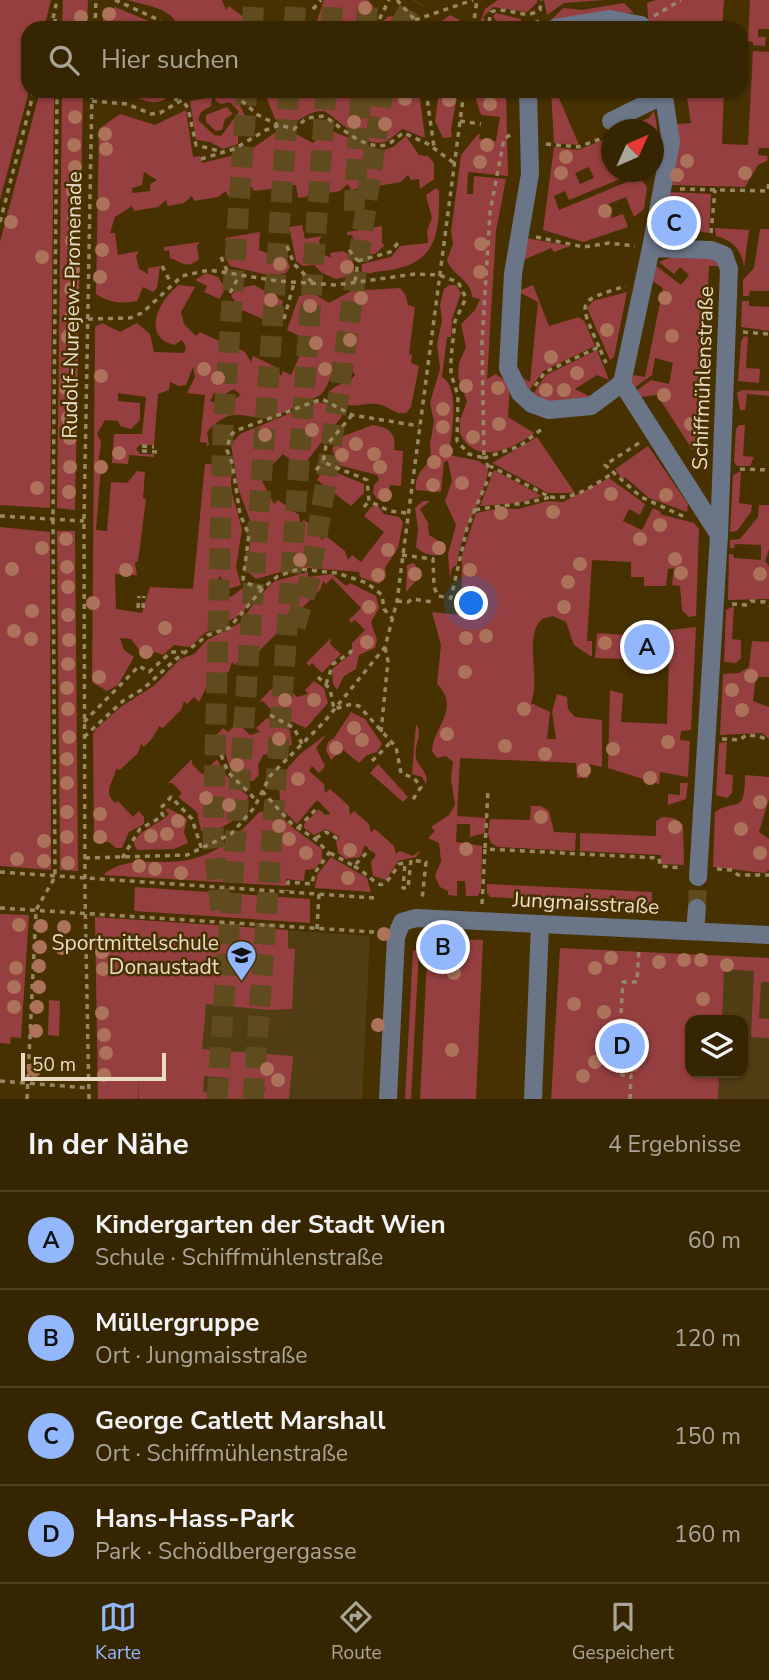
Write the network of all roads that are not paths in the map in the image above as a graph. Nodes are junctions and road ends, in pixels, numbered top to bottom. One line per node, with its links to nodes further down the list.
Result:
1 (598, 21): 2 (street)
2 (619, 21)
3 (528, 98): 8 (street)
4 (655, 98): 6 (street)
5 (664, 98): 7 (street)
6 (623, 119)
7 (651, 248): 8 (street); 9 (street, Schiffmühlenstraße)
8 (622, 383): 9 (street, Schiffmühlenstraße)
9 (719, 535): 10 (street, Schiffmühlenstraße)
10 (699, 871)
11 (696, 908): 13 (street)
12 (540, 924): 13 (street, Jungmaisstraße); 15 (street, Jungmaisstraße); 16 (street)
13 (695, 931): 14 (street, Jungmaisstraße)
14 (769, 935)
15 (388, 1099)
16 (533, 1099)

